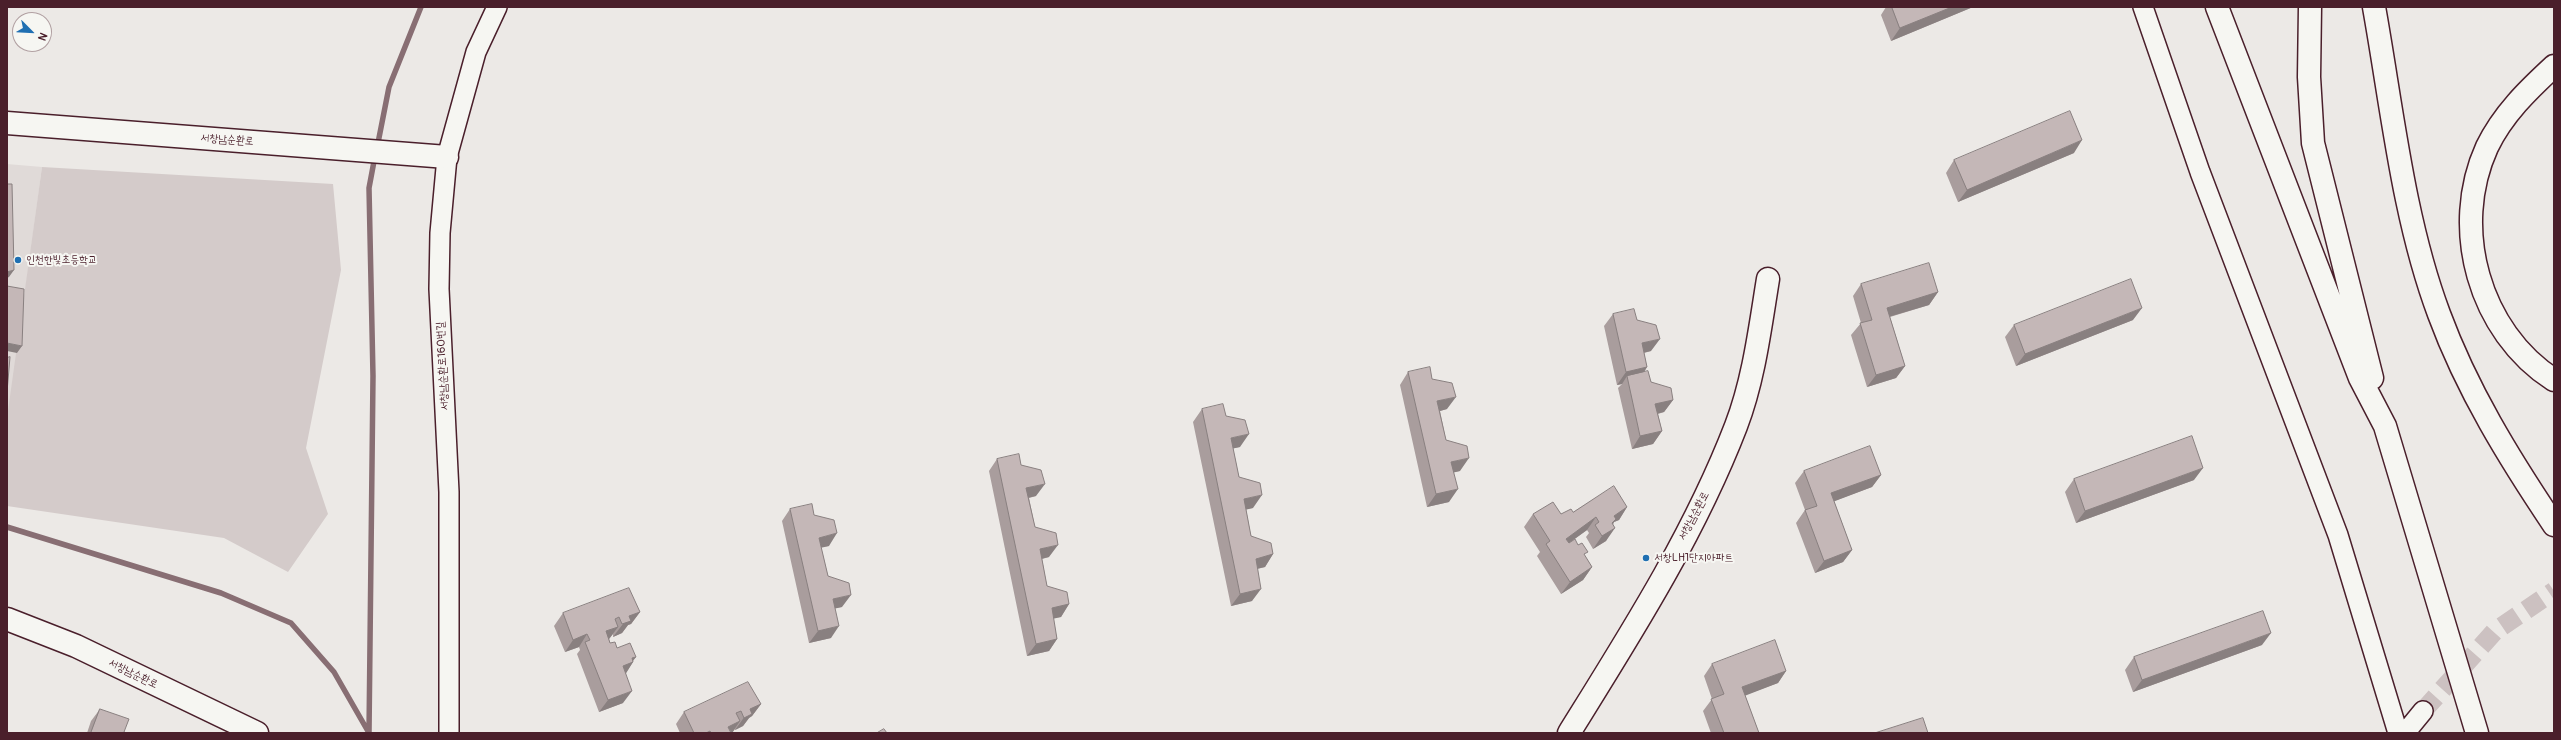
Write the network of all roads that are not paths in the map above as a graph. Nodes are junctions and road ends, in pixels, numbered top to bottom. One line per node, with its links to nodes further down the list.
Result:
1 (497, 7): 8 (street, 서창남순환로160번길)
2 (2143, 7): 18 (street)
3 (2217, 7): 11 (main road)
4 (2310, 7): 11 (main road)
5 (2374, 7): 12 (main road)
6 (2554, 66): 10 (main road)
7 (7, 123): 8 (main road, 서창남순환로)
8 (446, 157): 16 (street, 서창남순환로160번길)
9 (1768, 279): 17 (main road, 서창남순환로)
10 (2554, 380)
11 (2385, 426): 20 (main road)
12 (2554, 525)
13 (7, 619): 15 (main road, 서창남순환로)
14 (2423, 711): 19 (street)
15 (257, 733)
16 (450, 733)
17 (1569, 733)
18 (2398, 733)
19 (2405, 733)
20 (2477, 733)

